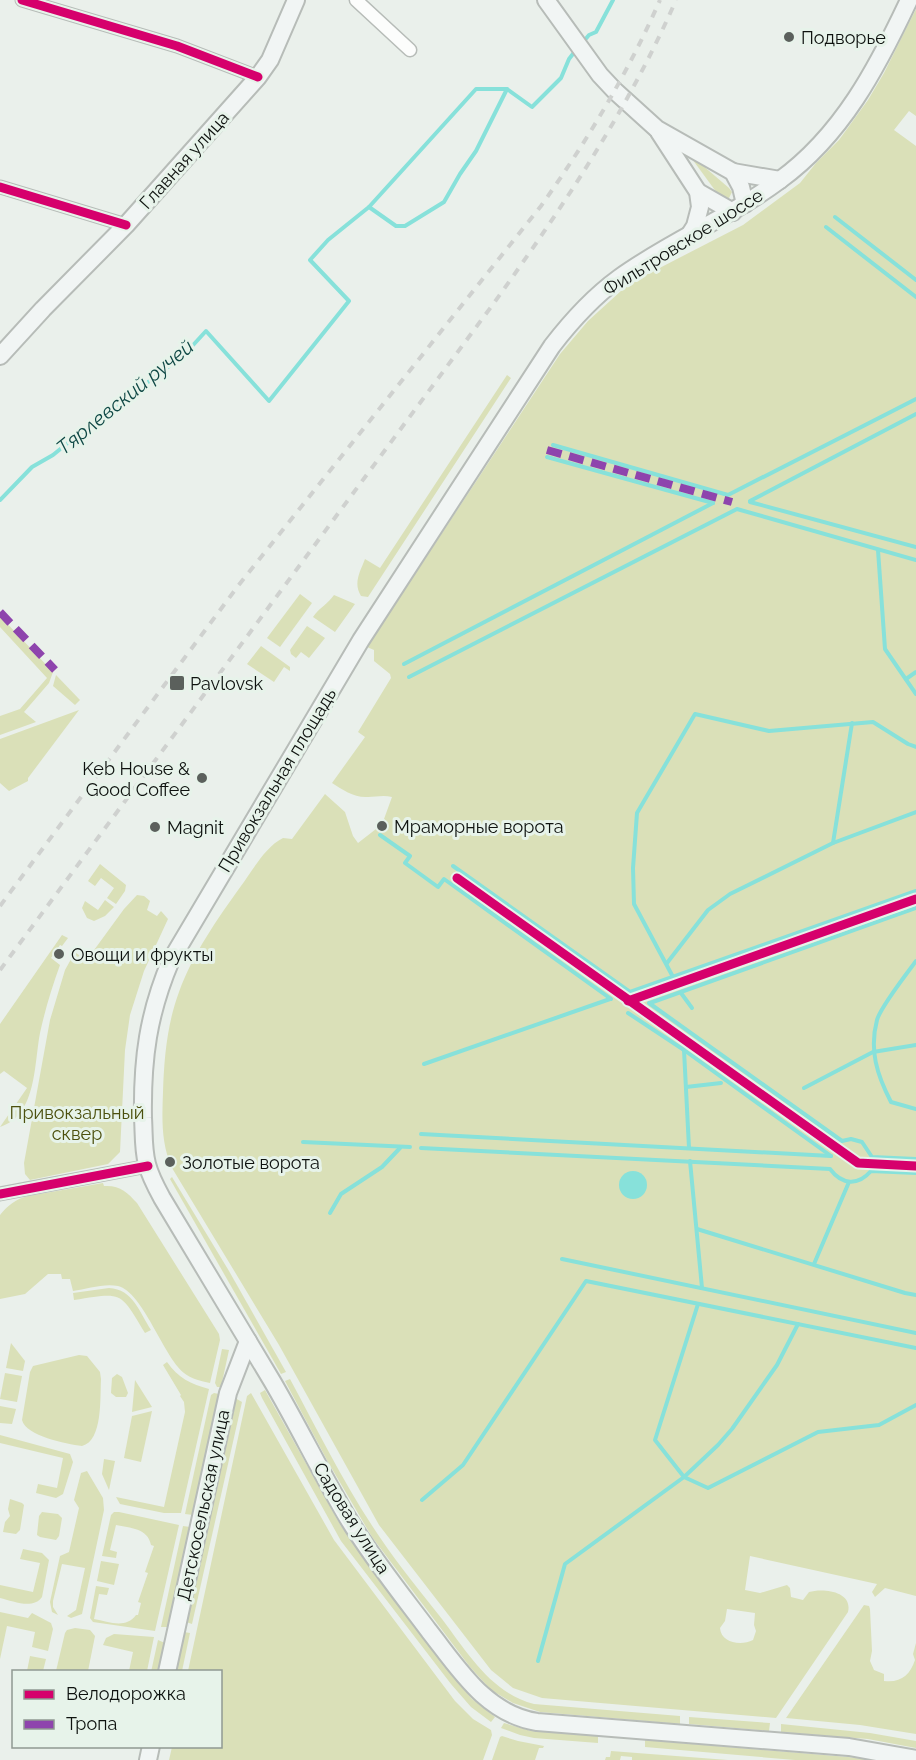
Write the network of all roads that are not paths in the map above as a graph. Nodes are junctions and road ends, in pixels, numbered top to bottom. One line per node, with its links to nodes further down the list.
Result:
1 (22, 0): 7 (street)
2 (296, 0): 7 (main road, Главная улица)
3 (356, 0): 6 (street)
4 (546, 0): 8 (main road)
5 (909, 0): 10 (main road, Фильтровское шоссе)
6 (410, 50)
7 (258, 77): 14 (main road, Главная улица)
8 (657, 129): 9 (main road); 12 (main road)
9 (733, 172): 10 (main road); 13 (main road)
10 (780, 180): 13 (main road, Фильтровское шоссе)
11 (0, 187): 14 (street)
12 (698, 192): 13 (main road); 15 (main road)
13 (739, 208): 15 (main road, Фильтровское шоссе)
14 (126, 225): 16 (main road, Главная улица)
15 (688, 237): 17 (main road, Фильтровское шоссе)
16 (0, 356)
17 (361, 640): 18 (main road, Привокзальная площадь)
18 (194, 920): 19 (main road, Садовая улица)
19 (148, 1166): 20 (street); 21 (main road, Садовая улица)
20 (0, 1194)
21 (248, 1341): 22 (main road, Детскосельская улица); 23 (main road, Садовая улица)
22 (167, 1670)
23 (916, 1759)

